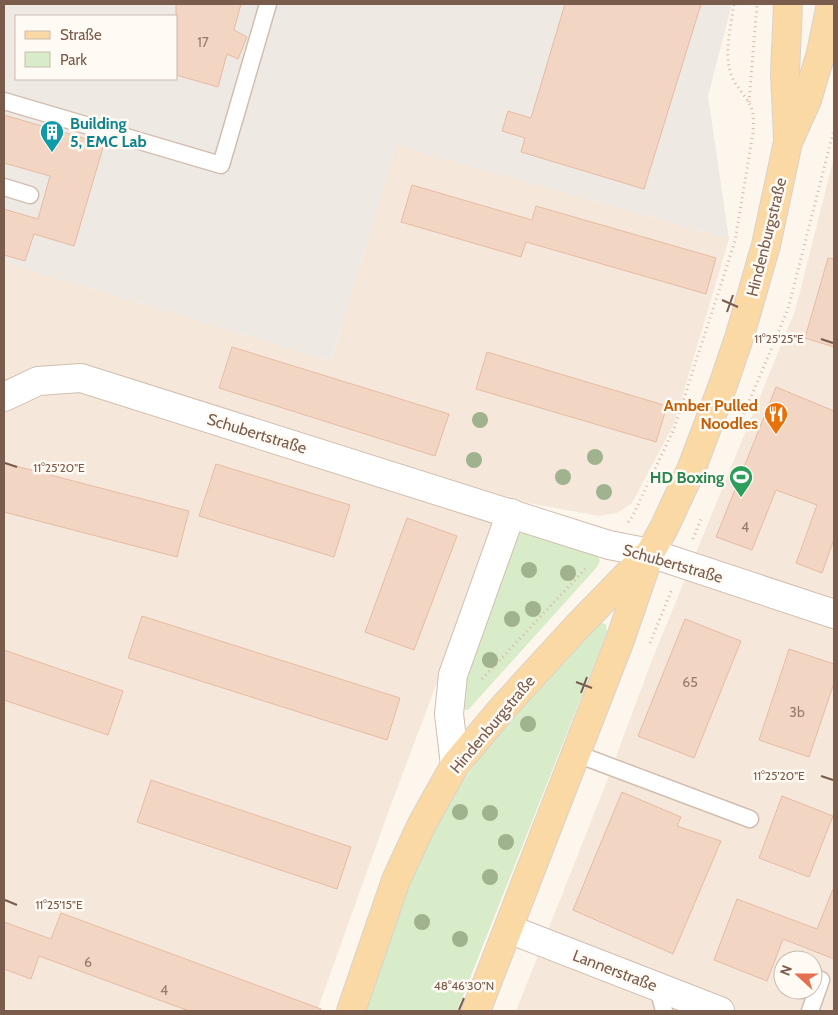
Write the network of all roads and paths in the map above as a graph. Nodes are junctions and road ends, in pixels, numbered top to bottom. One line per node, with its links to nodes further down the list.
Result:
1 (268, 4): 5 (lane)
2 (758, 4): 6 (path)
3 (788, 4): 7 (main road, Hindenburgstraße)
4 (831, 4): 7 (main road, Hindenburgstraße)
5 (4, 101)
6 (749, 102)
7 (788, 142): 12 (main road, Hindenburgstraße)
8 (4, 187): 9 (lane)
9 (30, 195)
10 (4, 397): 11 (street, Schubertstraße)
11 (511, 513): 12 (street, Schubertstraße); 15 (street)
12 (650, 553): 13 (street, Schubertstraße); 14 (main road, Hindenburgstraße); 15 (main road, Hindenburgstraße)
13 (834, 614)
14 (577, 754): 16 (lane); 17 (main road, Hindenburgstraße)
15 (455, 765): 19 (main road, Hindenburgstraße)
16 (750, 819)
17 (510, 928): 18 (street, Lannerstraße); 20 (main road, Hindenburgstraße)
18 (661, 999): 21 (street, Lannerstraße)
19 (350, 1011)
20 (476, 1011)
21 (720, 1011)

